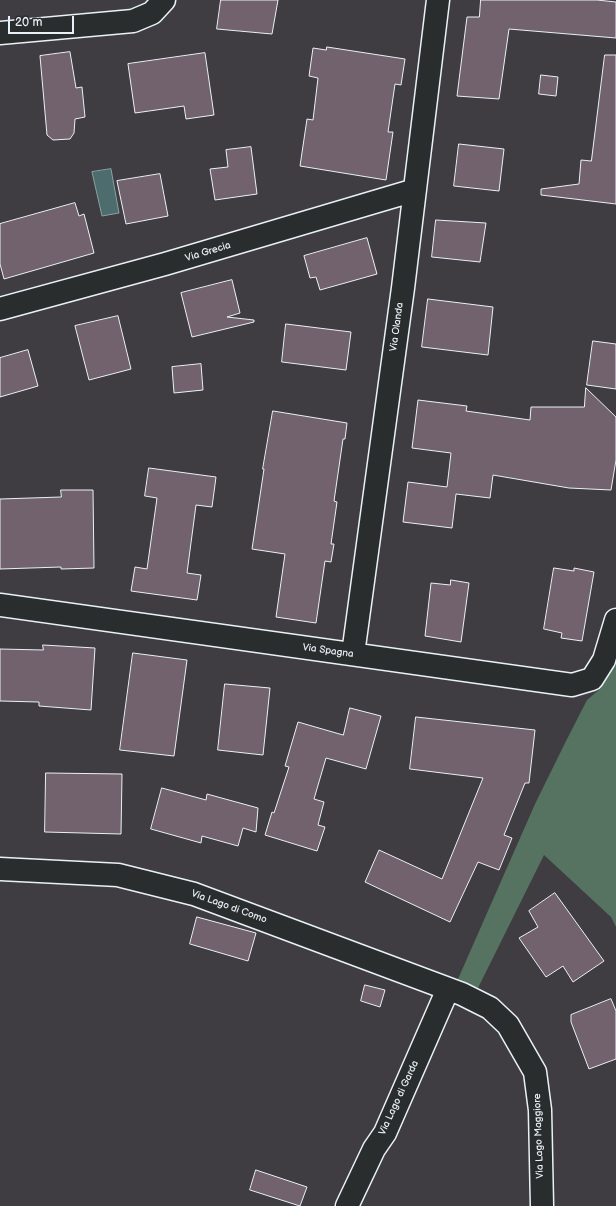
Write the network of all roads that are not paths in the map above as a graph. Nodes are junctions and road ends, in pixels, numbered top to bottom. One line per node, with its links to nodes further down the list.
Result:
1 (164, 0): 3 (street)
2 (438, 0): 4 (street, Via Olanda)
3 (0, 33)
4 (415, 190): 5 (street, Via Grecia); 8 (street, Via Olanda)
5 (0, 309)
6 (0, 605): 8 (street, Via Spagna)
7 (616, 620): 8 (street, Via Spagna)
8 (353, 654)
9 (0, 870): 10 (street, Via Lago di Como)
10 (448, 989): 11 (street, Via Lago di Garda); 12 (street, Via Lago Maggiore)
11 (347, 1206)
12 (542, 1206)

